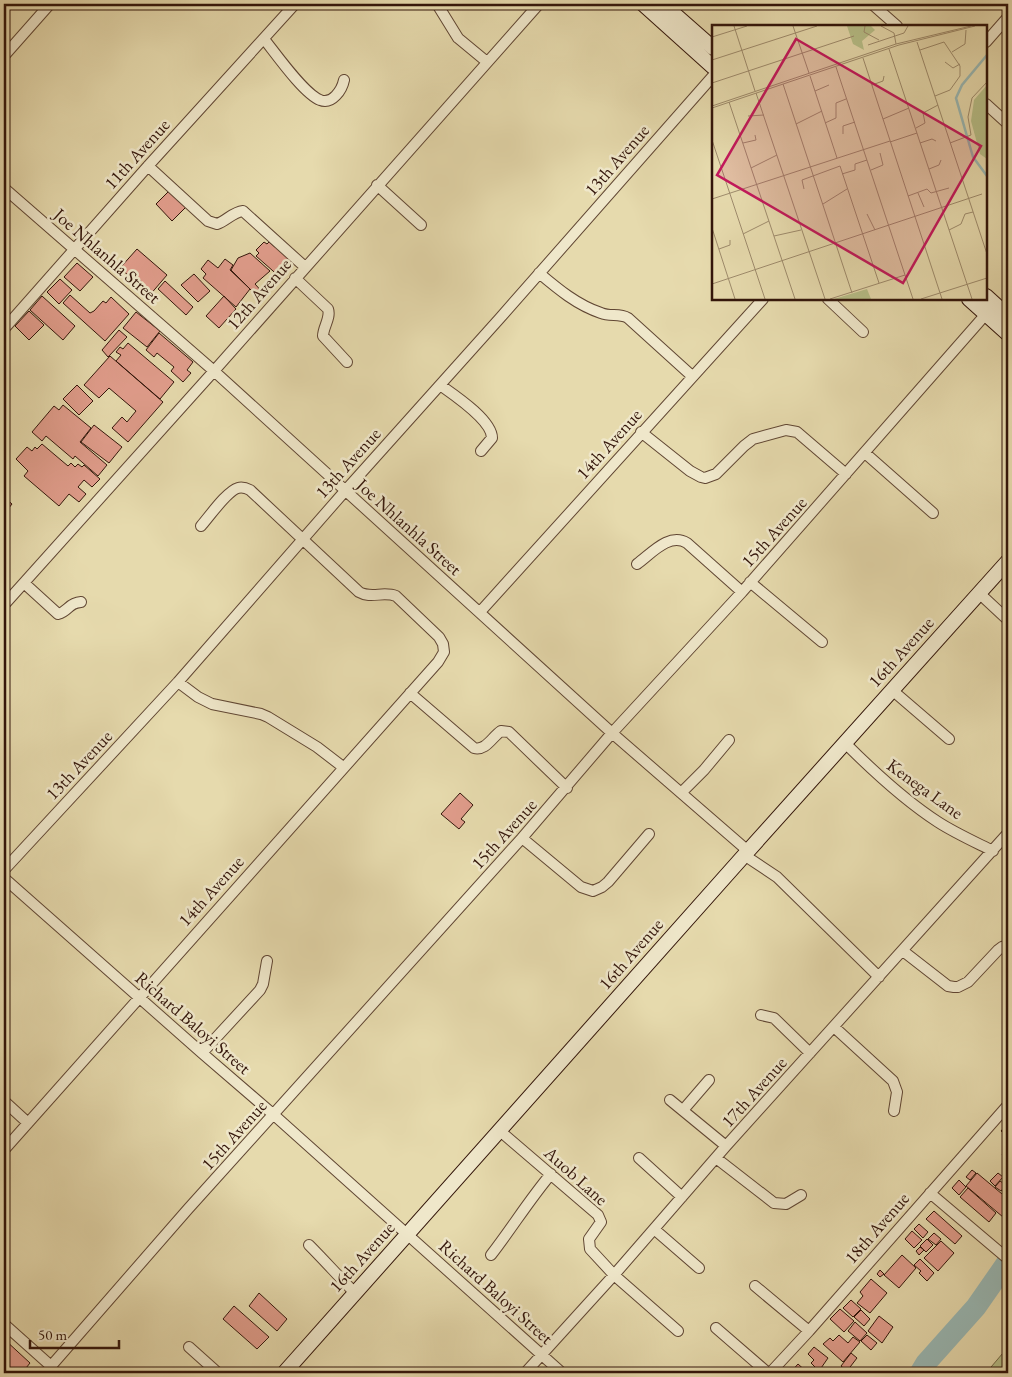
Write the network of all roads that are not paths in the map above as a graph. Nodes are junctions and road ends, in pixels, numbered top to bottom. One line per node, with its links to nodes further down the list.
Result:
1 (50, 4): 13 (street)
2 (295, 4): 10 (street, 11th Avenue)
3 (437, 4): 14 (street)
4 (539, 4): 14 (street, 12th Avenue)
5 (643, 4): 15 (street)
6 (663, 4): 12 (street)
7 (872, 4): 9 (street)
8 (1008, 17): 11 (street)
9 (897, 25)
10 (264, 39): 17 (street); 20 (street, 11th Avenue)
11 (987, 41)
12 (712, 47)
13 (4, 56)
14 (487, 62): 21 (street, 12th Avenue)
15 (712, 66)
16 (712, 77): 26 (street, 13th Avenue)
17 (344, 80)
18 (987, 105): 19 (street)
19 (1008, 124)
20 (148, 166): 24 (street, 11th Avenue); 25 (street)
21 (378, 185): 23 (street); 25 (street, 12th Avenue)
22 (4, 188): 24 (street, Joe Nhlanhla Street)
23 (421, 225)
24 (74, 249): 34 (street, 11th Avenue); 38 (street, Joe Nhlanhla Street)
25 (305, 267): 27 (street, 12th Avenue)
26 (539, 273): 39 (street); 40 (street, 13th Avenue)
27 (295, 278): 37 (street); 38 (street, 12th Avenue)
28 (987, 297): 33 (street)
29 (760, 300): 39 (street, 14th Avenue)
30 (829, 300): 35 (street)
31 (970, 300): 32 (street)
32 (986, 314): 36 (street); 43 (street, 15th Avenue)
33 (1008, 316)
34 (4, 329)
35 (863, 332)
36 (1008, 334)
37 (347, 362)
38 (214, 371): 45 (street, Joe Nhlanhla Street); 52 (street, 12th Avenue)
39 (692, 376): 41 (street, 14th Avenue)
40 (440, 384): 42 (street); 45 (street, 13th Avenue)
41 (641, 432): 44 (street); 57 (street, 14th Avenue)
42 (482, 451)
43 (865, 452): 44 (street, 15th Avenue); 46 (street)
44 (846, 474): 51 (street, 15th Avenue)
45 (345, 491): 48 (street, 13th Avenue); 57 (street, Joe Nhlanhla Street)
46 (933, 513)
47 (201, 526): 48 (street)
48 (303, 539): 60 (street, 13th Avenue); 62 (street, 14th Avenue)
49 (636, 564): 53 (street)
50 (1006, 568): 54 (street, 16th Avenue)
51 (750, 582): 53 (street, 15th Avenue); 59 (street)
52 (24, 583): 55 (street); 56 (street, 12th Avenue)
53 (742, 592): 63 (street, 15th Avenue)
54 (979, 593): 58 (street); 61 (street, 16th Avenue)
55 (81, 602)
56 (4, 605)
57 (480, 612): 63 (street, Joe Nhlanhla Street)
58 (1008, 620)
59 (822, 642)
60 (178, 682): 67 (street); 75 (street, 13th Avenue)
61 (892, 690): 64 (street); 66 (street, 16th Avenue)
62 (410, 693): 67 (street, 14th Avenue); 68 (street)
63 (612, 733): 68 (street, 15th Avenue); 69 (street, Joe Nhlanhla Street)
64 (949, 739)
65 (728, 740): 69 (street)
66 (845, 743): 73 (street, Kenega Lane); 74 (street, 16th Avenue)
67 (343, 767): 81 (street, 14th Avenue)
68 (567, 788): 72 (street, 15th Avenue)
69 (681, 793): 74 (street, Joe Nhlanhla Street)
70 (1008, 833): 73 (street, 17th Avenue)
71 (649, 834): 72 (street)
72 (522, 838): 92 (street, 15th Avenue)
73 (993, 851): 78 (street, 17th Avenue)
74 (746, 853): 80 (street, Joe Nhlanhla Street); 94 (street, 16th Avenue)
75 (4, 870)
76 (4, 878): 81 (street, Richard Baloyi Street)
77 (1008, 945): 78 (street)
78 (903, 951): 80 (street, 17th Avenue)
79 (267, 961): 85 (street)
80 (879, 977): 83 (street, 17th Avenue)
81 (138, 997): 85 (street, Richard Baloyi Street); 93 (street, 14th Avenue)
82 (761, 1016): 84 (street)
83 (834, 1027): 84 (street, 17th Avenue); 91 (street)
84 (810, 1053): 95 (street, 17th Avenue)
85 (202, 1054): 92 (street, Richard Baloyi Street)
86 (709, 1080): 90 (street)
87 (670, 1100): 90 (street)
88 (4, 1101): 93 (street)
89 (1008, 1104): 100 (street, 18th Avenue)
90 (684, 1110): 95 (street)
91 (894, 1111)
92 (274, 1115): 104 (street, Richard Baloyi Street); 118 (street, 15th Avenue)
93 (28, 1122): 96 (street, 14th Avenue)
94 (500, 1131): 99 (street, Auob Lane); 104 (street, 16th Avenue)
95 (726, 1146): 98 (street, 17th Avenue)
96 (4, 1150)
97 (639, 1158): 102 (street)
98 (716, 1158): 101 (street); 102 (street, 17th Avenue)
99 (551, 1174): 106 (street); 109 (street, Auob Lane)
100 (930, 1192): 107 (street); 115 (street, 18th Avenue)
101 (801, 1195)
102 (682, 1197): 103 (street, 17th Avenue)
103 (654, 1229): 108 (street); 109 (street, 17th Avenue)
104 (407, 1235): 111 (street, 16th Avenue); 117 (street, Richard Baloyi Street)
105 (309, 1245): 111 (street)
106 (491, 1254)
107 (1008, 1259)
108 (699, 1268)
109 (614, 1275): 114 (street); 117 (street, 17th Avenue)
110 (755, 1286): 115 (street)
111 (355, 1293): 120 (street, 16th Avenue)
112 (4, 1324): 118 (street)
113 (716, 1328): 123 (street)
114 (678, 1331)
115 (809, 1331): 123 (street, 18th Avenue)
116 (190, 1347): 119 (street)
117 (541, 1354): 121 (street, 17th Avenue); 122 (street, Richard Baloyi Street)
118 (48, 1370)
119 (218, 1373)
120 (284, 1373)
121 (525, 1373)
122 (562, 1373)
123 (769, 1373)

